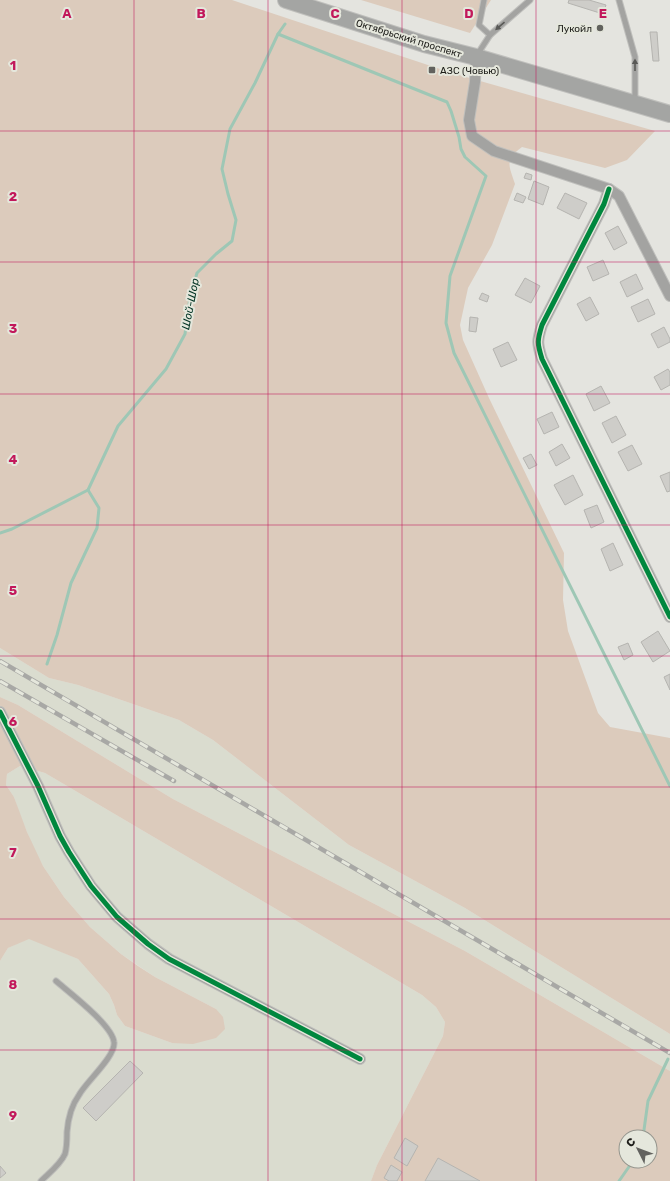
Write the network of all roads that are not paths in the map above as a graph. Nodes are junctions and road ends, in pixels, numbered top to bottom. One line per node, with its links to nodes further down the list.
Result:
1 (286, 0): 6 (main road, Октябрьский проспект)
2 (484, 0): 5 (lane)
3 (530, 0): 5 (lane, one-way to 5)
4 (619, 0): 7 (lane, one-way to 4)
5 (490, 35): 6 (lane)
6 (476, 57): 7 (main road, Октябрьский проспект); 9 (street)
7 (635, 104): 8 (main road, Октябрьский проспект)
8 (670, 114)
9 (609, 189): 10 (street); 11 (street)
10 (670, 296)
11 (670, 618)
12 (0, 712): 14 (street)
13 (56, 981): 15 (lane)
14 (360, 1059)
15 (40, 1181)

